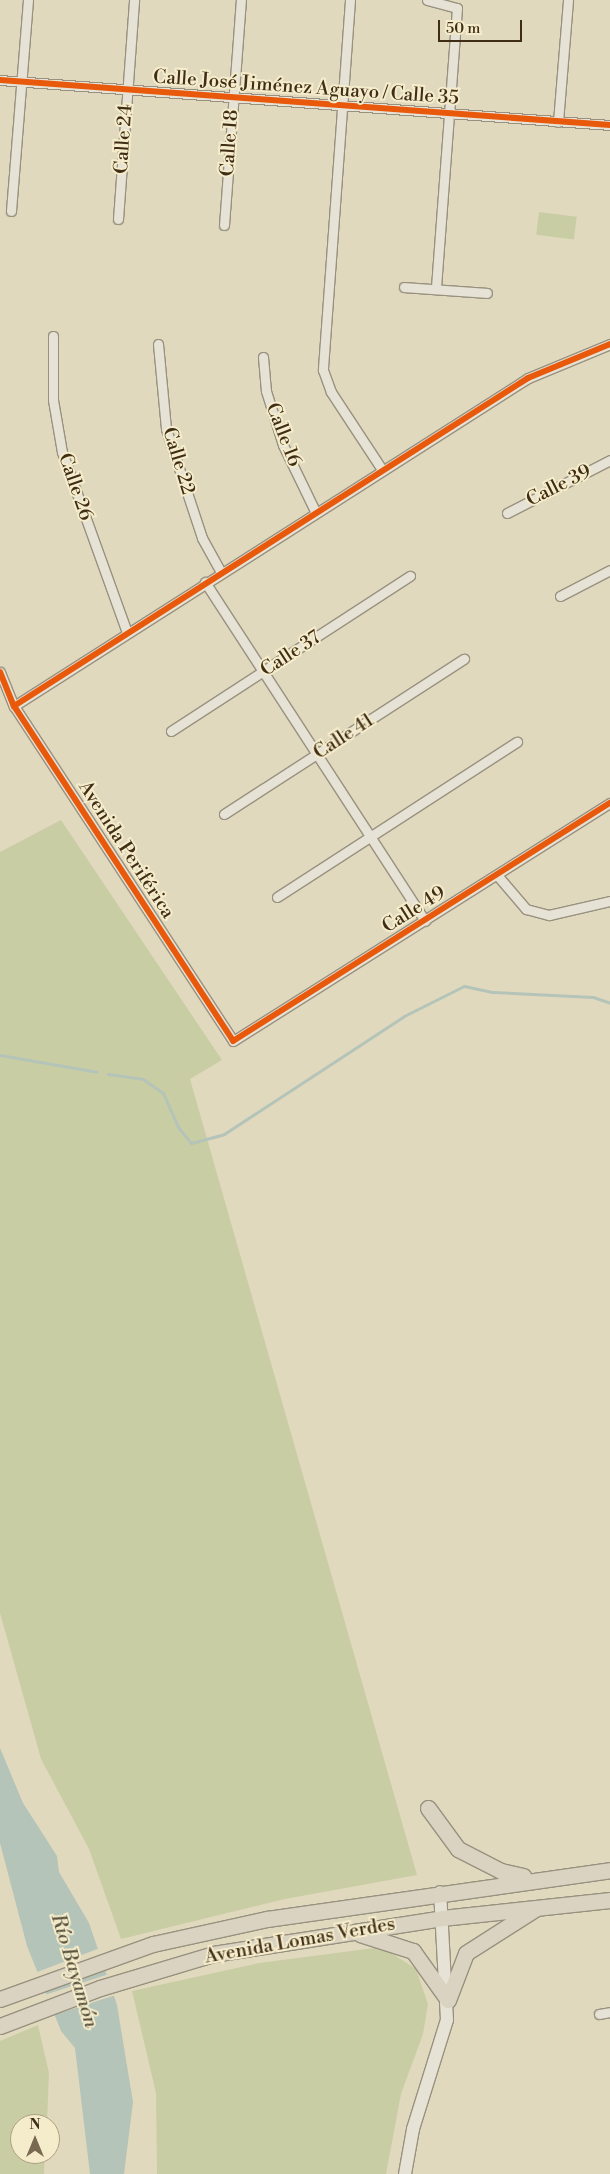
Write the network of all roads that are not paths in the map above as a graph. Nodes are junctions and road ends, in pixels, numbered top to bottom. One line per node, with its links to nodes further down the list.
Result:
1 (28, 0): 8 (street)
2 (134, 0): 9 (street, Calle 24)
3 (241, 0): 10 (street, Calle 18)
4 (350, 0): 11 (street)
5 (427, 0): 12 (street)
6 (568, 0): 13 (street)
7 (0, 80): 8 (street, Calle José Jiménez Aguayo / Calle 35)
8 (22, 82): 9 (street, Calle José Jiménez Aguayo / Calle 35); 15 (street)
9 (127, 90): 10 (street, Calle José Jiménez Aguayo / Calle 35); 16 (street, Calle 24)
10 (234, 98): 11 (street, Calle José Jiménez Aguayo / Calle 35); 17 (street, Calle 18)
11 (341, 106): 12 (street, Calle José Jiménez Aguayo / Calle 35); 26 (street)
12 (450, 114): 13 (street, Calle José Jiménez Aguayo / Calle 35); 19 (street)
13 (558, 122): 14 (street, Calle José Jiménez Aguayo / Calle 35)
14 (610, 125)
15 (12, 211)
16 (118, 219)
17 (224, 226)
18 (404, 287): 19 (street)
19 (436, 289): 20 (street)
20 (487, 293)
21 (53, 336): 34 (street, Calle 26)
22 (158, 344): 30 (street, Calle 22)
23 (610, 344): 26 (street)
24 (264, 357): 27 (street, Calle 16)
25 (610, 460): 28 (street, Calle 39)
26 (381, 468): 27 (street)
27 (315, 511): 30 (street)
28 (507, 513)
29 (610, 570): 33 (street)
30 (221, 572): 32 (street)
31 (410, 576): 37 (street, Calle 37)
32 (205, 582): 34 (street); 37 (street)
33 (560, 596)
34 (127, 632): 38 (street)
35 (464, 659): 41 (street, Calle 41)
36 (0, 672): 38 (street, Avenida Periférica)
37 (263, 672): 39 (street, Calle 37); 41 (street)
38 (14, 706): 49 (street, Avenida Periférica)
39 (171, 731)
40 (517, 742): 44 (street)
41 (316, 755): 43 (street, Calle 41); 44 (street)
42 (610, 802): 45 (street, Calle 49)
43 (224, 814)
44 (370, 838): 46 (street); 48 (street)
45 (496, 875): 47 (street); 48 (street, Calle 49)
46 (277, 897)
47 (610, 901)
48 (425, 922): 49 (street, Calle 49)
49 (233, 1041)
50 (428, 1808): 52 (highway)
51 (610, 1870): 52 (highway, Avenida Lomas Verdes)
52 (537, 1878): 53 (highway, Avenida Lomas Verdes)
53 (440, 1892): 56 (main road); 58 (highway, Avenida Lomas Verdes)
54 (610, 1900): 55 (highway, Avenida Lomas Verdes)
55 (537, 1907): 56 (highway, Avenida Lomas Verdes); 59 (highway)
56 (442, 1918): 57 (highway, Avenida Lomas Verdes); 59 (main road)
57 (351, 1932): 59 (highway); 62 (highway, Avenida Lomas Verdes)
58 (0, 1999)
59 (448, 2000): 63 (main road)
60 (610, 2012): 61 (street)
61 (599, 2014)
62 (0, 2026)
63 (406, 2174)

